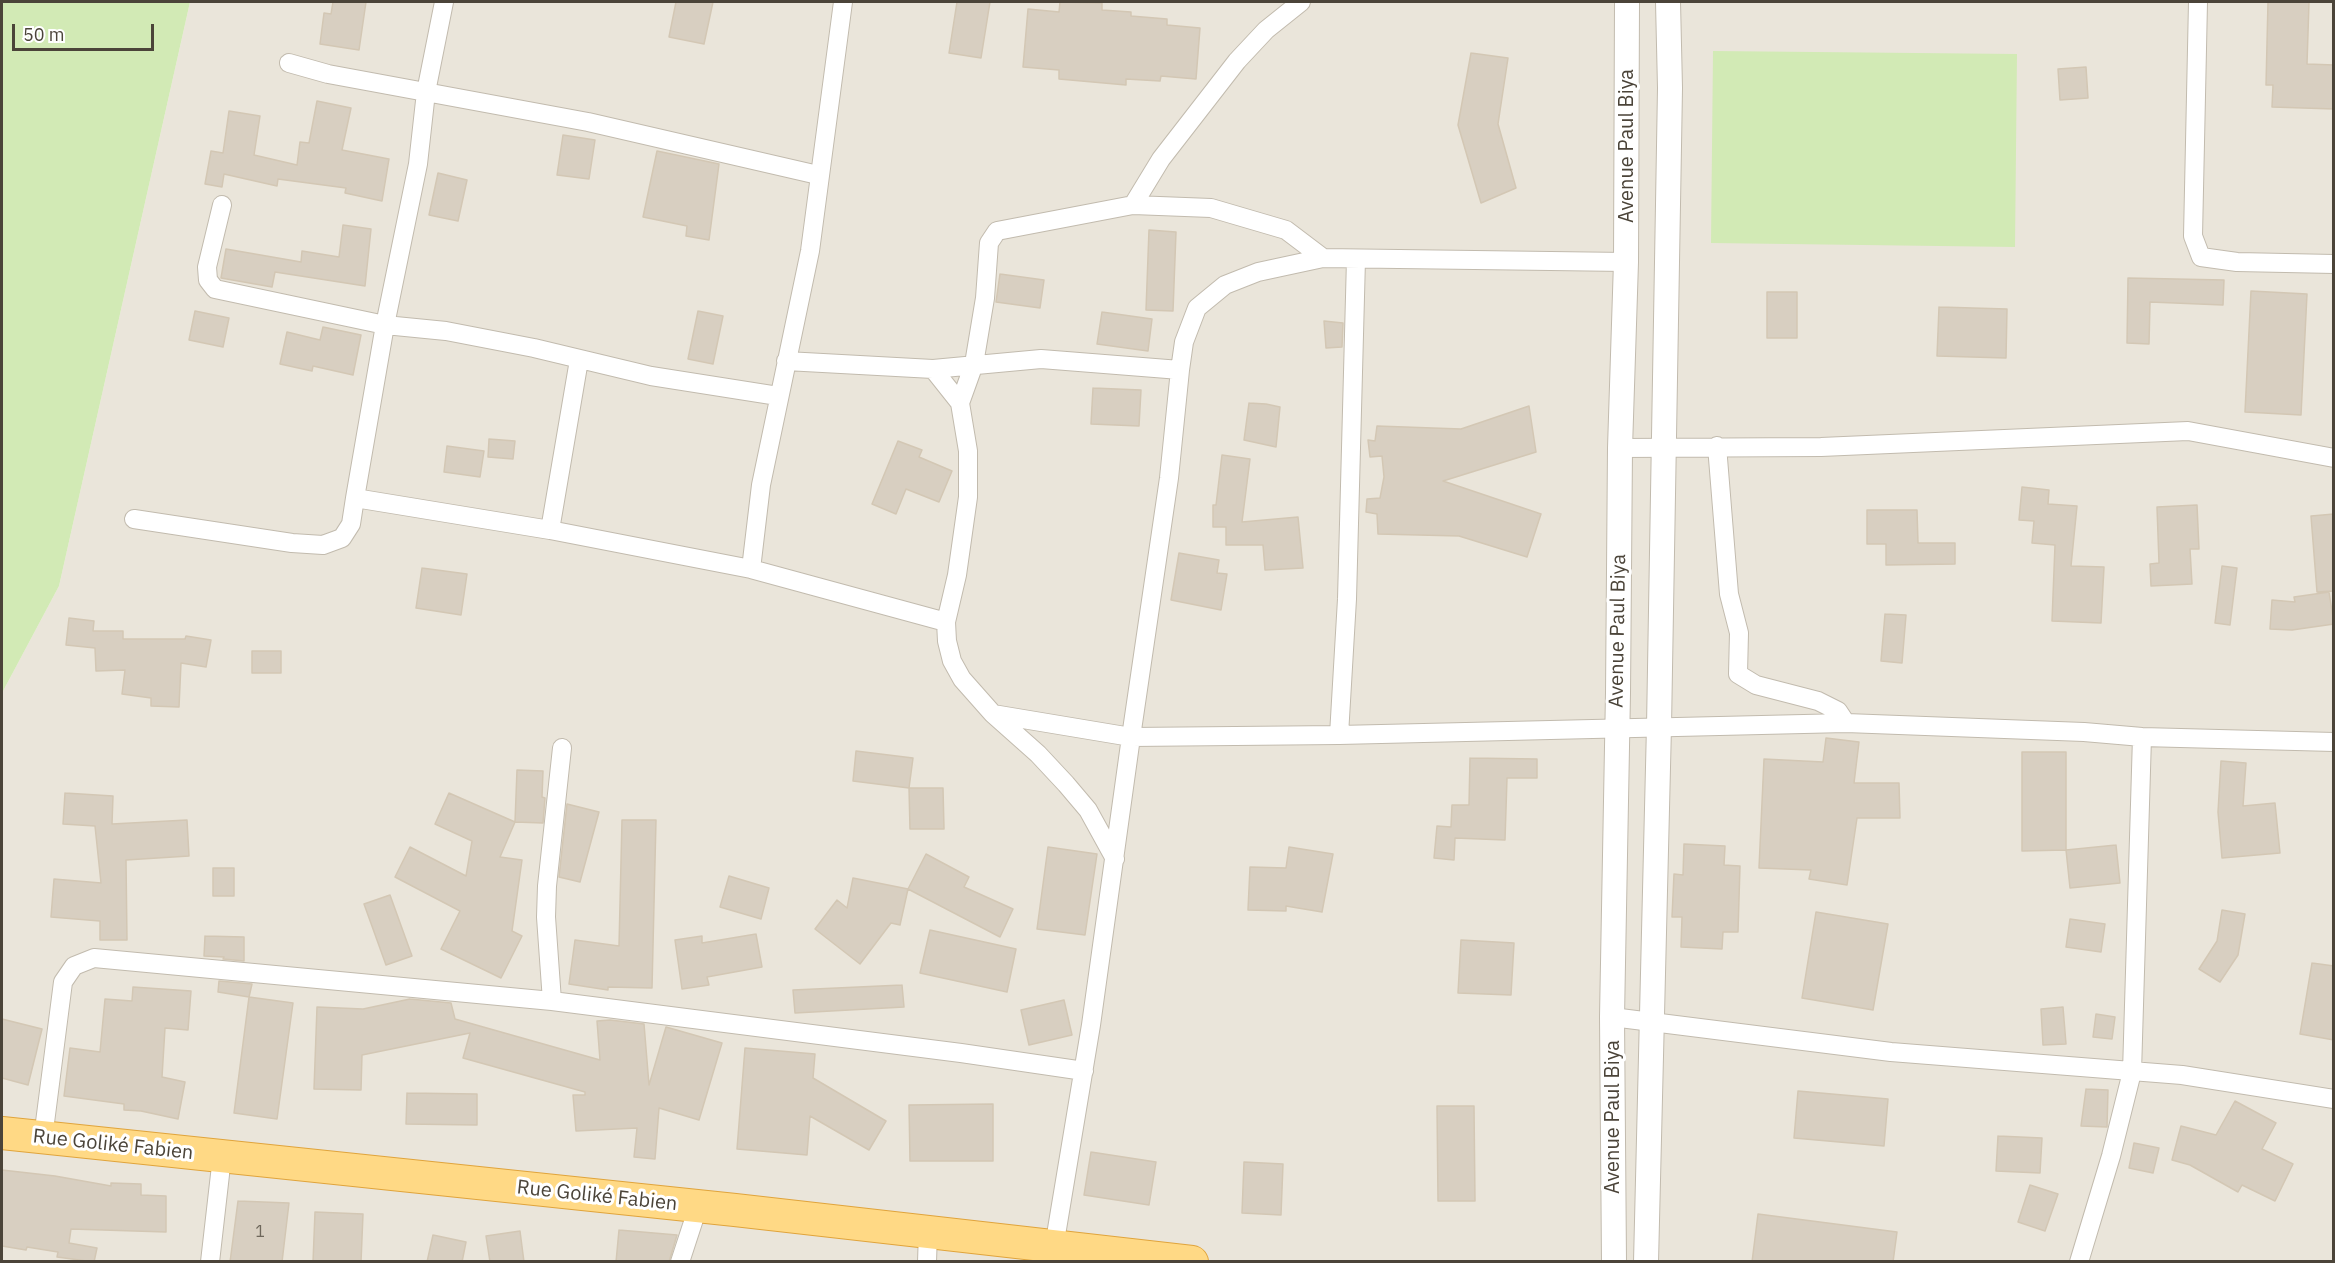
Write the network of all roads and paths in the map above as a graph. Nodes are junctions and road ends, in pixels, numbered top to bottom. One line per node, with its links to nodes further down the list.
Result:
1 (444, 2): 8 (street)
2 (843, 2): 9 (street)
3 (1301, 2): 11 (street)
4 (1627, 2): 14 (street, Avenue Paul Biya)
5 (1668, 2): 26 (street)
6 (2198, 2): 15 (street)
7 (289, 63): 8 (street)
8 (426, 92): 9 (street); 16 (street)
9 (818, 176): 18 (street)
10 (222, 205): 16 (street)
11 (1133, 205): 12 (street); 19 (street)
12 (1323, 258): 13 (street); 21 (street)
13 (1356, 259): 14 (street); 37 (street)
14 (1626, 262): 25 (street, Avenue Paul Biya)
15 (2334, 264)
16 (385, 325): 17 (street); 28 (street)
17 (579, 360): 22 (street); 30 (street)
18 (786, 361): 20 (street); 22 (street)
19 (974, 364): 20 (street); 21 (street); 23 (street)
20 (933, 369): 23 (street)
21 (1180, 370): 38 (street)
22 (778, 396): 31 (street)
23 (960, 403): 32 (street)
24 (1717, 446): 26 (street); 27 (street); 34 (street)
25 (1620, 448): 26 (street); 36 (street, Avenue Paul Biya)
26 (1663, 448): 35 (street)
27 (2334, 458)
28 (356, 498): 29 (street); 30 (street)
29 (134, 519)
30 (550, 530): 31 (street)
31 (751, 569): 32 (street)
32 (946, 622): 33 (street)
33 (993, 714): 38 (street); 42 (street)
34 (1846, 723): 35 (street); 39 (street)
35 (1659, 726): 36 (street); 45 (street)
36 (1617, 727): 37 (street); 44 (street, Avenue Paul Biya)
37 (1339, 735): 38 (street)
38 (1131, 737): 42 (street)
39 (2142, 737): 40 (street); 47 (street)
40 (2334, 742)
41 (562, 748): 43 (street)
42 (1115, 859): 46 (street)
43 (552, 1001): 46 (street); 50 (street)
44 (1612, 1017): 45 (street); 58 (street, Avenue Paul Biya)
45 (1650, 1020): 47 (street); 59 (street)
46 (1084, 1071): 53 (street)
47 (2132, 1072): 48 (street); 60 (street)
48 (2334, 1098)
49 (2, 1134): 50 (highway, Rue Goliké Fabien)
50 (43, 1138): 51 (highway, Rue Goliké Fabien)
51 (222, 1157): 52 (highway, Rue Goliké Fabien); 55 (street)
52 (698, 1207): 54 (highway, Rue Goliké Fabien); 56 (street)
53 (1054, 1246): 54 (highway, Rue Goliké Fabien); 57 (highway, Rue Goliké Fabien)
54 (927, 1247)
55 (210, 1262)
56 (680, 1262)
57 (1192, 1262)
58 (1614, 1262)
59 (1646, 1262)
60 (2079, 1262)

